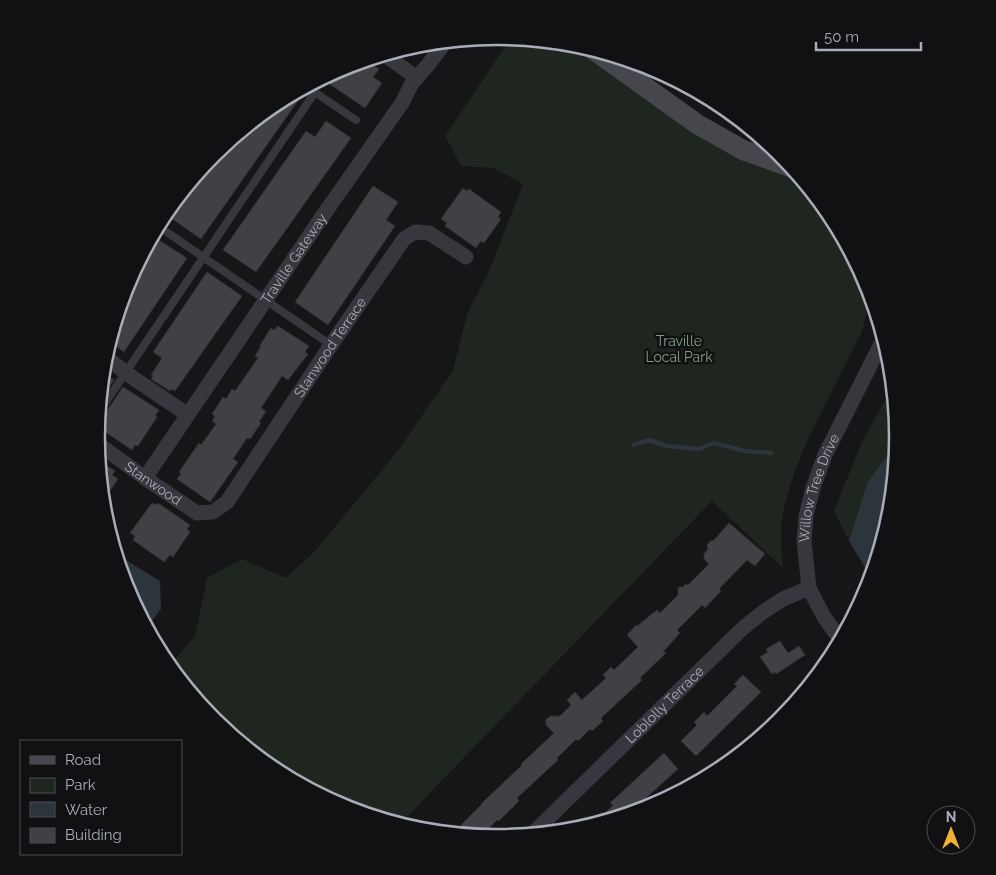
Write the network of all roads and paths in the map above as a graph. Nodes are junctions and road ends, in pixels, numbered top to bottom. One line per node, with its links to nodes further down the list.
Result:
1 (440, 49): 4 (street, Traville Gateway)
2 (391, 60): 4 (street)
3 (609, 61): 7 (main road)
4 (417, 78): 11 (street, Traville Gateway)
5 (315, 92): 6 (lane); 9 (lane)
6 (356, 120)
7 (778, 163)
8 (165, 231): 9 (lane)
9 (204, 257): 11 (lane); 15 (lane)
10 (466, 258): 12 (street, Stanwood Terrace)
11 (266, 300): 12 (lane); 17 (street, Traville Gateway)
12 (331, 345): 20 (street, Stanwood Terrace)
13 (879, 346): 21 (street, Willow Tree Drive)
14 (113, 362): 15 (street)
15 (126, 373): 16 (lane); 17 (street)
16 (107, 400)
17 (188, 415): 19 (street, Traville Gateway)
18 (105, 450): 19 (street, Stanwood)
19 (145, 478): 20 (street, Stanwood)
20 (213, 512)
21 (809, 588): 22 (street, Willow Tree Drive); 23 (street, Loblolly Terrace)
22 (837, 635)
23 (538, 828)

